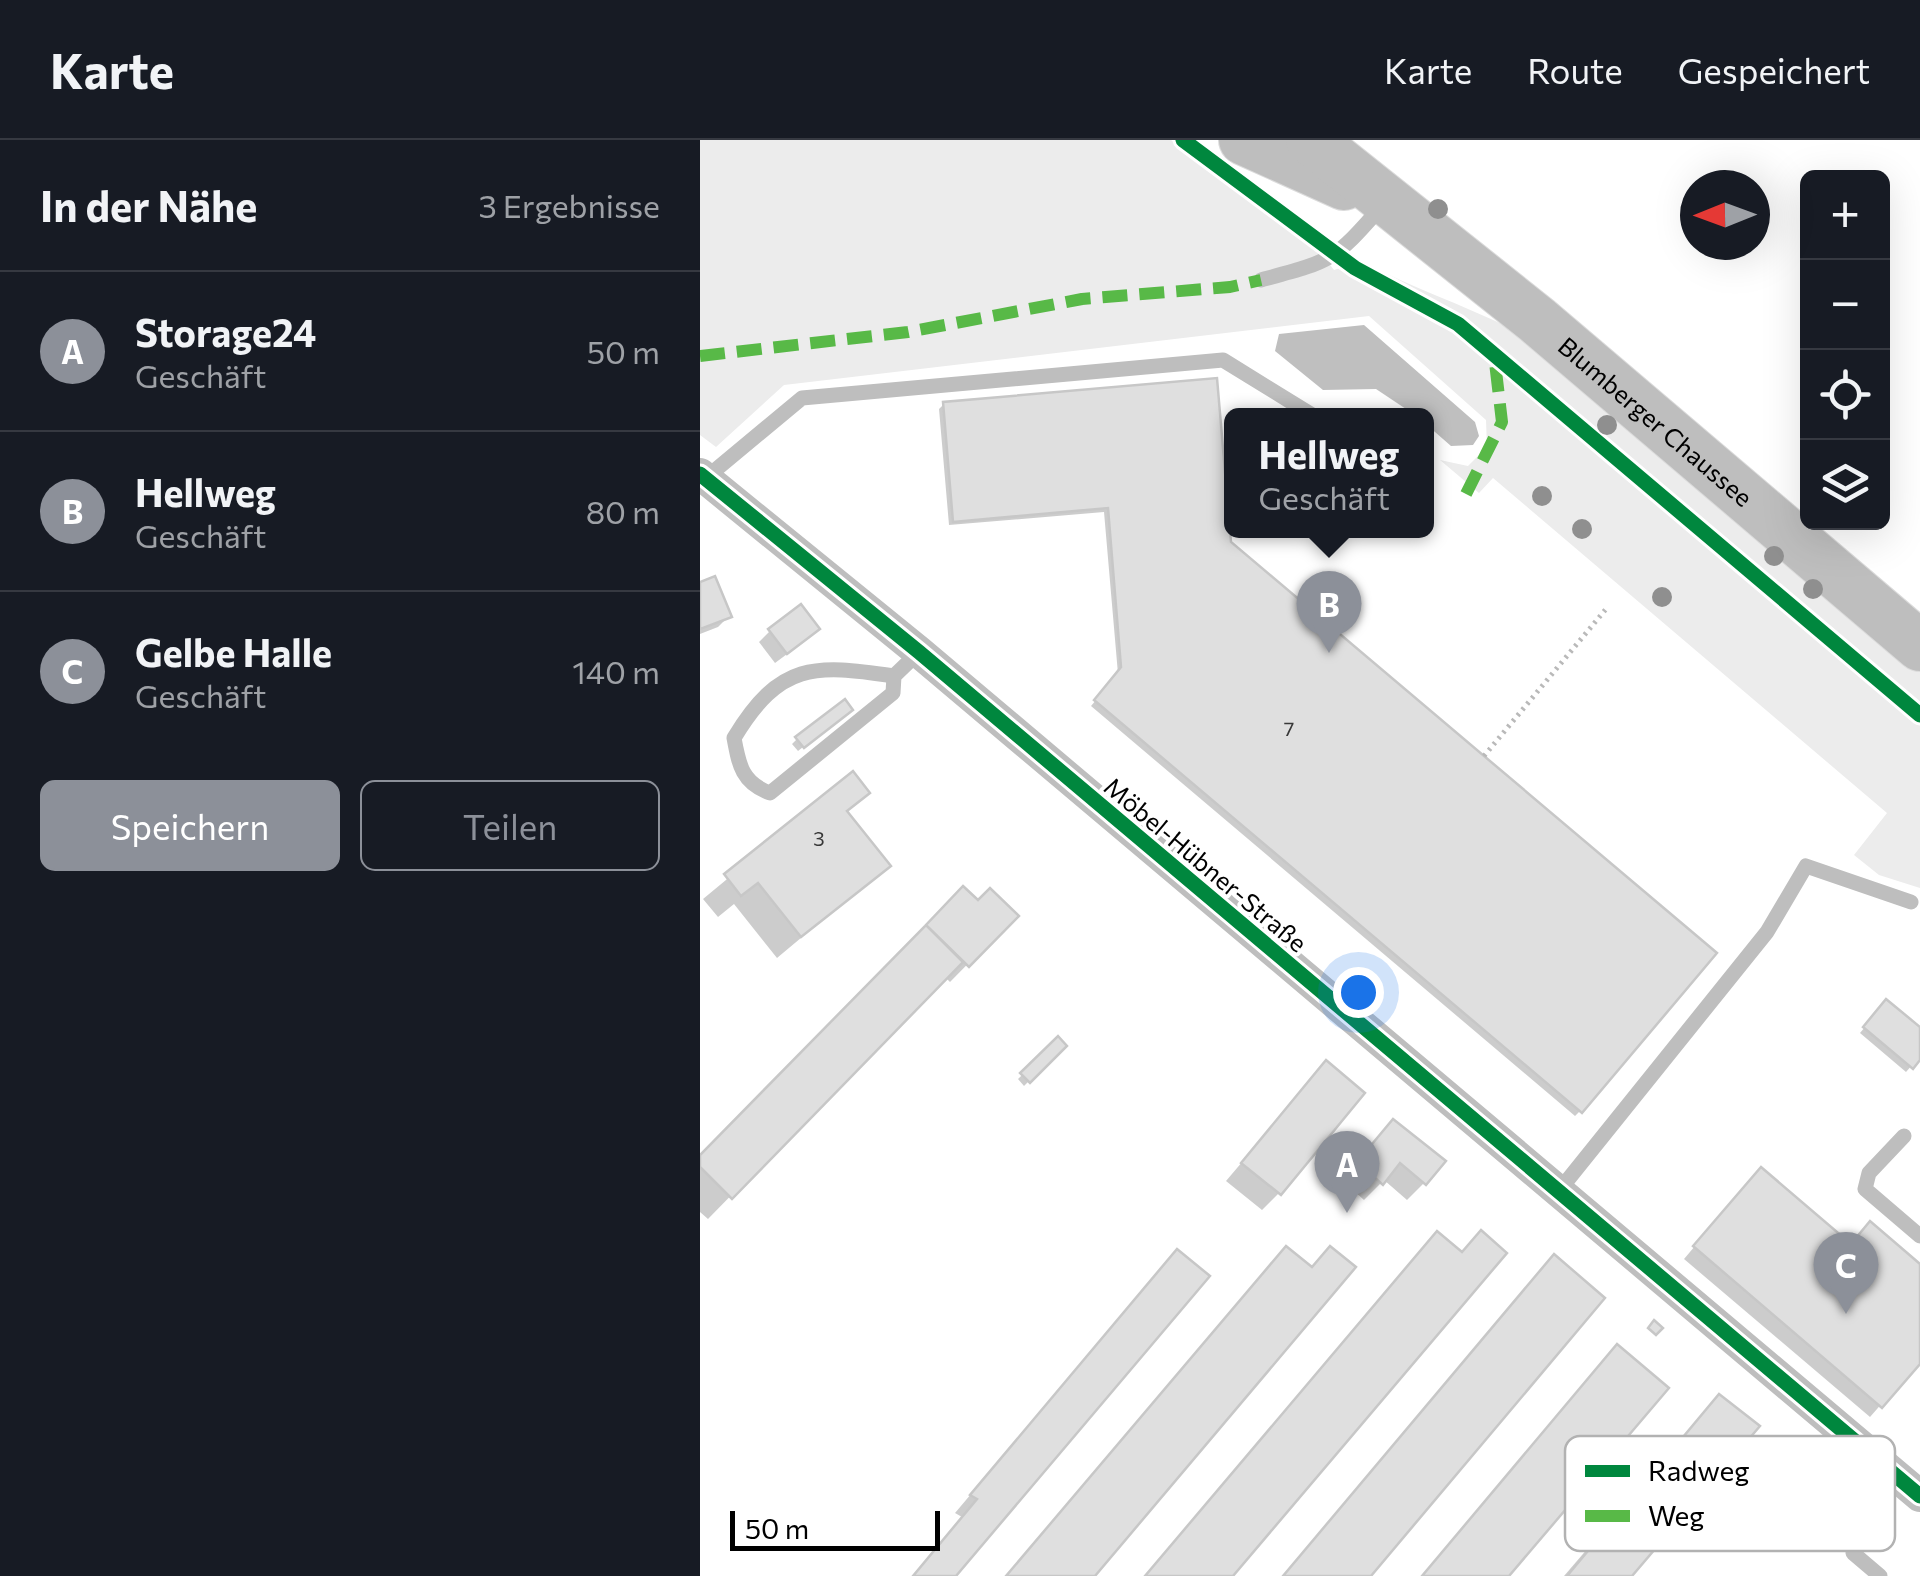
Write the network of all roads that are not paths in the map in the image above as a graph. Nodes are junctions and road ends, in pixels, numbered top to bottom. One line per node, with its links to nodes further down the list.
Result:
1 (1244, 140): 3 (main road, Blumberger Chaussee)
2 (1312, 140): 3 (main road, Blumberger Chaussee)
3 (1384, 203): 4 (lane); 7 (main road, Blumberger Chaussee)
4 (1261, 280)
5 (1301, 408): 6 (lane)
6 (703, 475): 8 (street, Möbel-Hübner-Straße)
7 (1920, 646)
8 (919, 652): 9 (lane); 12 (street, Möbel-Hübner-Straße)
9 (894, 676): 9 (lane)
10 (1911, 902): 12 (lane)
11 (1904, 1136): 13 (lane)
12 (1557, 1193): 14 (street, Möbel-Hübner-Straße)
13 (1920, 1236)
14 (1857, 1436)
15 (1895, 1467): 16 (street, Möbel-Hübner-Straße)
16 (1917, 1485)
17 (1852, 1553): 18 (lane)
18 (1880, 1576)

